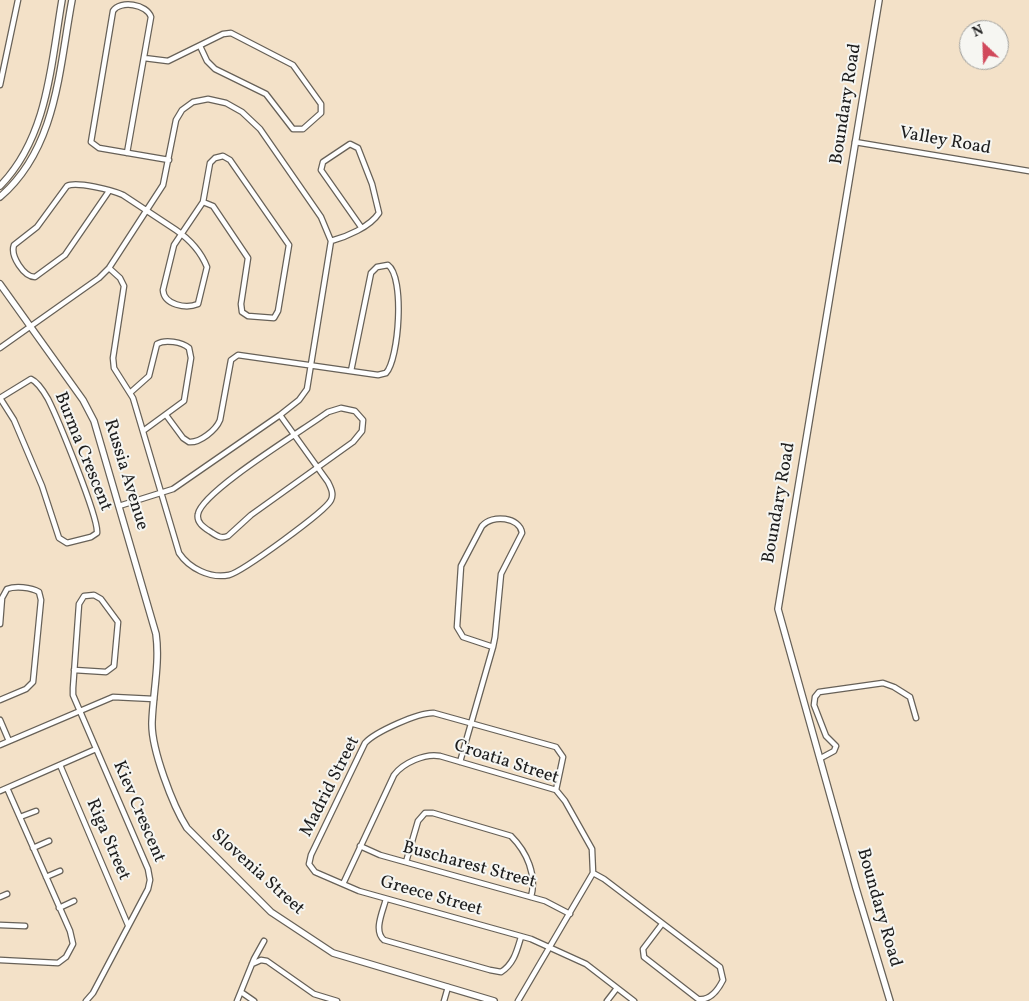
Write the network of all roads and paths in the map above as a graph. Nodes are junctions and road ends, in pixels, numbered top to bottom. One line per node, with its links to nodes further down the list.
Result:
1 (18, 0): 7 (street)
2 (62, 0): 12 (street)
3 (72, 0): 14 (street)
4 (879, 0): 8 (street, Boundary Road)
5 (200, 46): 5 (street); 6 (street)
6 (144, 58): 9 (street); 9 (street)
7 (0, 85)
8 (855, 142): 11 (street, Valley Road); 47 (street, Boundary Road)
9 (127, 153): 10 (street)
10 (169, 160): 16 (street); 19 (street)
11 (1029, 171)
12 (0, 186)
13 (109, 190): 13 (street); 16 (street)
14 (0, 197)
15 (203, 202): 15 (street); 18 (street)
16 (146, 211): 18 (street); 20 (street)
17 (360, 227): 17 (street); 19 (street)
18 (180, 233): 18 (street)
19 (331, 241): 24 (street)
20 (109, 268): 22 (street); 26 (street)
21 (0, 284): 22 (street, Russia Avenue)
22 (31, 327): 23 (street); 34 (street, Russia Avenue)
23 (0, 348)
24 (312, 365): 25 (street); 28 (street); 29 (street)
25 (351, 370): 25 (street)
26 (131, 392): 28 (street); 30 (street)
27 (0, 398): 27 (street, Burma Crescent)
28 (166, 415): 30 (street)
29 (280, 415): 31 (street); 33 (street)
30 (143, 431): 33 (street)
31 (295, 435): 32 (street); 32 (street); 32 (street)
32 (317, 467): 33 (street)
33 (161, 494): 34 (street)
34 (119, 506): 38 (street, Russia Avenue)
35 (0, 624): 39 (street)
36 (493, 647): 36 (street); 43 (street)
37 (74, 670): 37 (street, Kiev Crescent); 40 (street, Kiev Crescent)
38 (154, 699): 40 (street); 80 (street, Slovenia Street)
39 (0, 700)
40 (79, 711): 44 (street); 46 (street, Kiev Crescent)
41 (916, 718): 47 (street)
42 (0, 720): 44 (street)
43 (471, 723): 48 (street); 51 (street, Madrid Street); 59 (street, Madrid Street)
44 (10, 741): 45 (street)
45 (0, 745)
46 (96, 749): 49 (street); 73 (street, Kiev Crescent)
47 (821, 758): 92 (street, Boundary Road)
48 (460, 762): 51 (street, Croatia Street); 56 (street, Croatia Street)
49 (60, 765): 50 (street); 73 (street, Riga Street)
50 (7, 788): 52 (street); 54 (street)
51 (556, 790): 61 (street, Croatia Street)
52 (0, 791)
53 (36, 811): 54 (street)
54 (20, 817): 57 (street)
55 (49, 841): 57 (street)
56 (360, 846): 58 (street, Buscharest Street); 63 (street, Croatia Street)
57 (33, 848): 62 (street)
58 (406, 862): 66 (street, Buscharest Street); 66 (street)
59 (309, 864): 63 (street, Greece Street)
60 (60, 871): 62 (street)
61 (593, 873): 70 (street); 71 (street)
62 (46, 877): 69 (street)
63 (343, 884): 67 (street, Greece Street)
64 (7, 894): 65 (street)
65 (0, 897)
66 (531, 897): 70 (street, Buscharest Street)
67 (386, 899): 75 (street, Greece Street); 75 (street)
68 (74, 901): 69 (street)
69 (59, 908): 78 (street)
70 (570, 914): 77 (street)
71 (662, 924): 71 (street)
72 (0, 925): 74 (street)
73 (128, 925): 83 (street, Kiev Crescent)
74 (25, 926)
75 (521, 937): 77 (street, Greece Street)
76 (264, 941): 79 (street)
77 (550, 949): 81 (street, Greece Street); 89 (street)
78 (0, 960)
79 (252, 964): 82 (street); 86 (street)
80 (448, 987): 87 (street); 88 (street, Slovenia Street)
81 (617, 988): 90 (street); 91 (street, Greece Street)
82 (241, 992): 84 (street); 85 (street)
83 (86, 1001)
84 (237, 1001)
85 (254, 1001)
86 (337, 1001)
87 (444, 1001)
88 (494, 1001)
89 (518, 1001)
90 (607, 1001)
91 (634, 1001)
92 (890, 1001)

